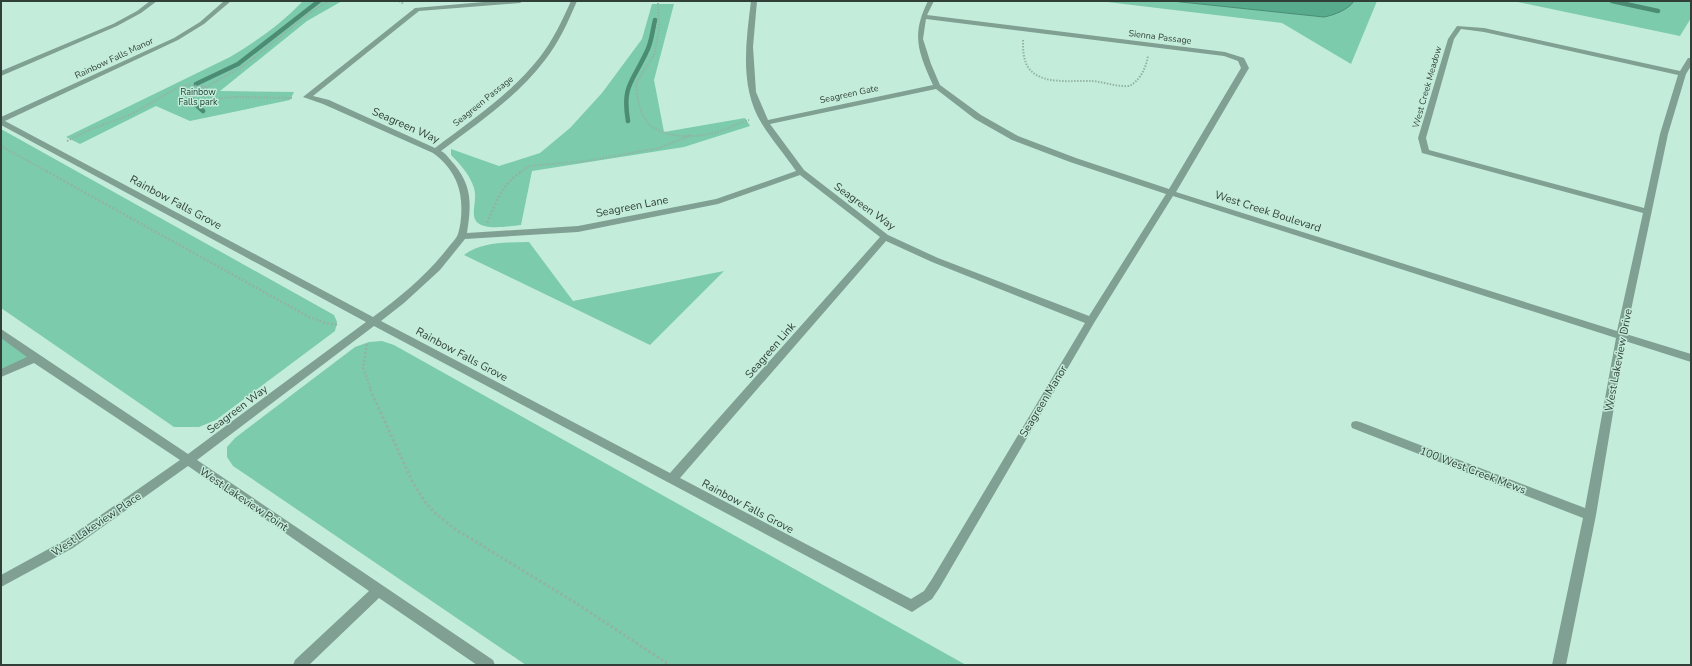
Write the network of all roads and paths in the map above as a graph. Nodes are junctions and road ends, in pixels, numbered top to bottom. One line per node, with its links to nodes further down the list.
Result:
1 (154, 1): 13 (street)
2 (228, 1): 19 (street, Rainbow Falls Manor)
3 (329, 1): 16 (path)
4 (520, 1): 24 (street, Seagreen Way)
5 (574, 1): 24 (street, Seagreen Passage)
6 (754, 1): 20 (street, Seagreen Way)
7 (931, 1): 9 (street, West Creek Boulevard)
8 (658, 3): 21 (path)
9 (923, 17): 10 (street, Sienna Passage); 15 (street, West Creek Boulevard)
10 (1024, 30): 11 (street, Sienna Passage); 11 (path)
11 (1149, 45): 26 (street, Sienna Passage)
12 (1691, 60): 14 (street, West Lakeview Drive)
13 (1, 74)
14 (1682, 74): 27 (street, West Lakeview Drive); 27 (street, West Creek Meadow)
15 (937, 86): 20 (street, Seagreen Gate); 26 (street, West Creek Boulevard)
16 (208, 87): 17 (path); 22 (path)
17 (292, 98)
18 (749, 120): 21 (path)
19 (1, 121): 32 (street, Rainbow Falls Grove)
20 (765, 122): 25 (street, Seagreen Way)
21 (691, 135): 28 (path)
22 (67, 141)
23 (1, 146): 33 (path)
24 (436, 150): 29 (street, Seagreen Way)
25 (801, 172): 29 (street, Seagreen Lane); 30 (street, Seagreen Way)
26 (1171, 193): 31 (street, Seagreen Manor); 35 (street, West Creek Boulevard)
27 (1648, 212): 35 (street, West Lakeview Drive)
28 (487, 223)
29 (462, 236): 32 (street, Seagreen Way)
30 (885, 237): 31 (street, Seagreen Way); 42 (street, Seagreen Link)
31 (1091, 321): 46 (street, Seagreen Manor)
32 (374, 322): 41 (street, Seagreen Way); 42 (street, Rainbow Falls Grove)
33 (339, 325)
34 (1, 333): 37 (street, West Lakeview Point)
35 (1621, 335): 38 (street, West Creek Boulevard); 43 (street, West Lakeview Drive)
36 (367, 341): 49 (path)
37 (35, 358): 39 (street); 41 (street, West Lakeview Point)
38 (1691, 358)
39 (1, 373)
40 (1356, 425): 43 (street, 100 West Creek Mews)
41 (187, 461): 44 (street, West Lakeview Place); 45 (street, West Lakeview Point)
42 (672, 479): 46 (street, Rainbow Falls Grove)
43 (1590, 515): 50 (street, West Lakeview Drive)
44 (1, 581)
45 (378, 590): 47 (street); 48 (street, West Lakeview Point)
46 (912, 606)
47 (300, 665)
48 (488, 665)
49 (670, 665)
50 (1559, 665)

